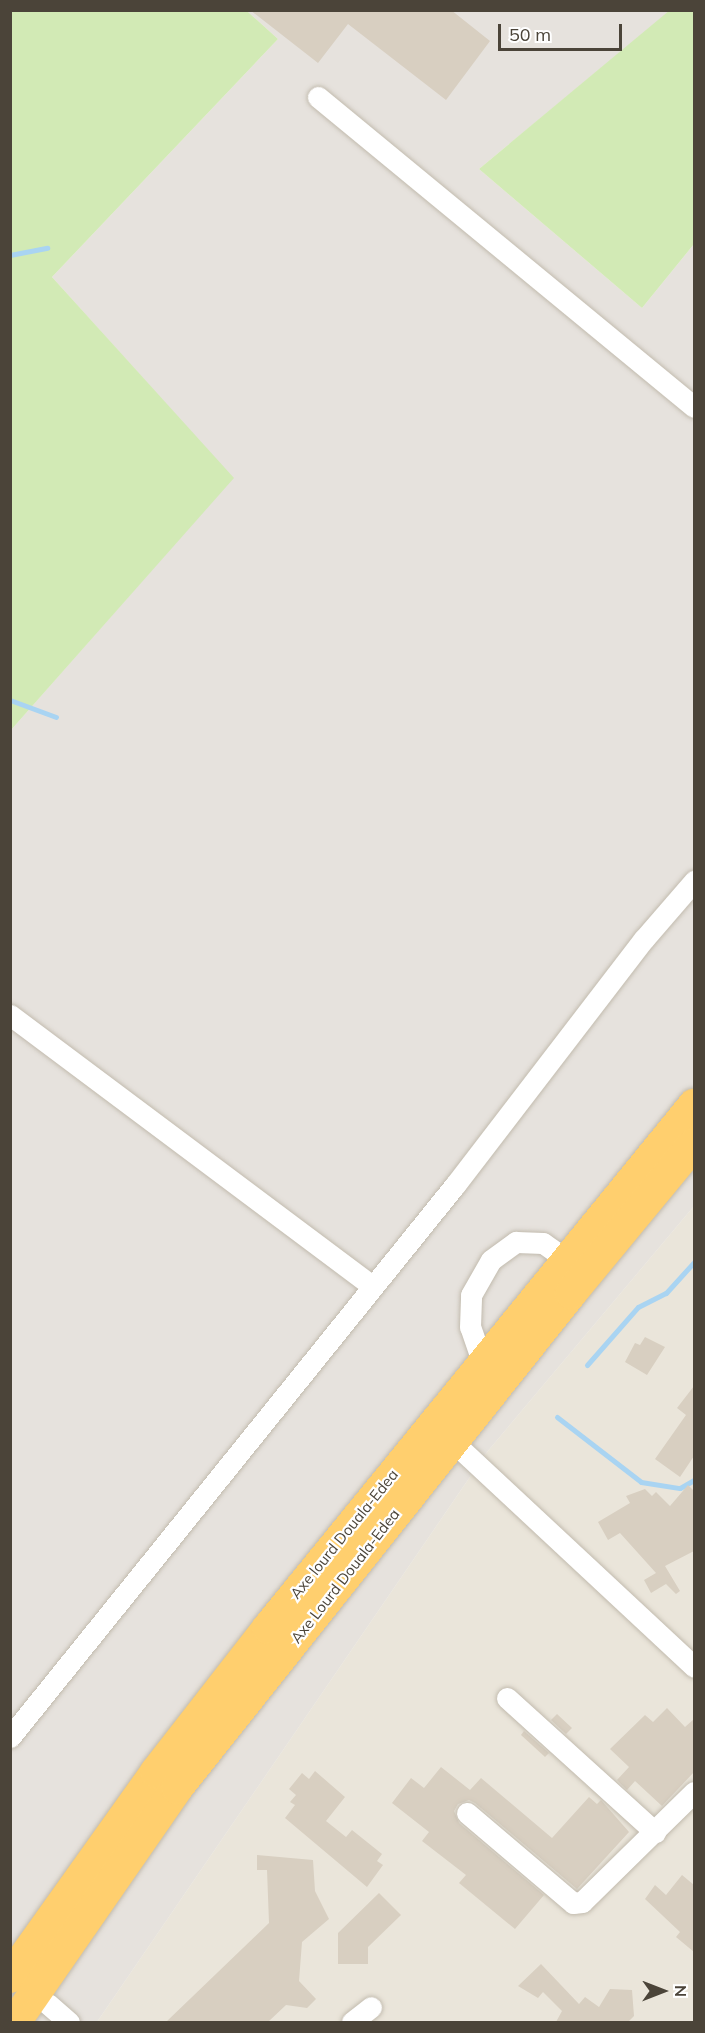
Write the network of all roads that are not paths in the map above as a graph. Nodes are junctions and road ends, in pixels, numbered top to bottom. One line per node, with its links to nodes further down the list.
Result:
1 (318, 97): 2 (street)
2 (694, 407)
3 (694, 881): 8 (street)
4 (10, 1015): 8 (street)
5 (694, 1105): 7 (highway, Axe lourd Douala-Edea)
6 (694, 1144): 10 (highway, Axe Lourd Douala-Edea)
7 (567, 1259): 9 (highway, Axe lourd Douala-Edea); 9 (street)
8 (372, 1286): 13 (street)
9 (483, 1364): 17 (highway, Axe lourd Douala-Edea)
10 (452, 1441): 11 (street); 17 (highway, Axe Lourd Douala-Edea)
11 (694, 1667)
12 (507, 1698): 16 (street)
13 (10, 1737)
14 (694, 1791): 16 (street)
15 (467, 1813): 16 (street)
16 (655, 1832)
17 (62, 1929): 18 (highway); 19 (highway, Axe lourd Douala-Edea); 21 (highway); 22 (highway, Axe Lourd Douala-Edea)
18 (10, 1965)
19 (10, 1977)
20 (371, 2007): 23 (street)
21 (51, 2016)
22 (15, 2022)
23 (352, 2022)

